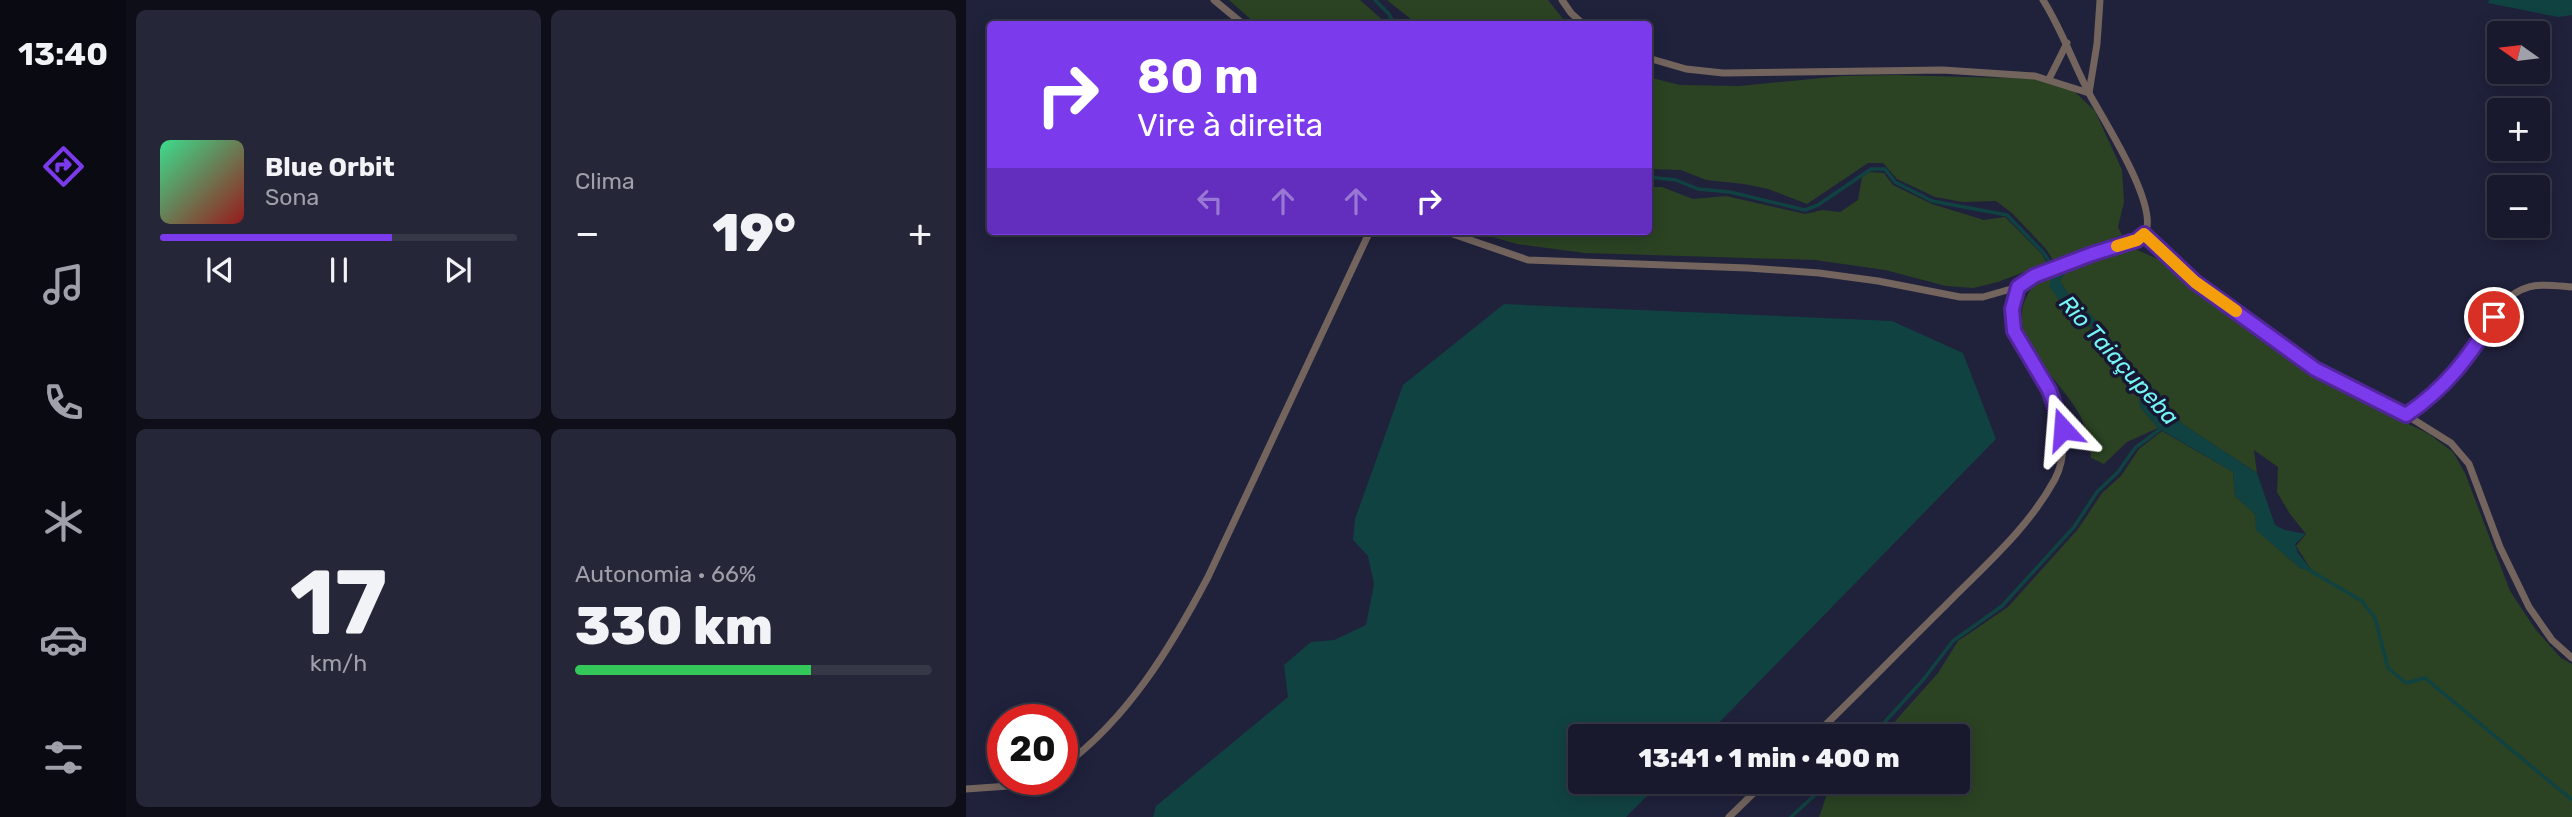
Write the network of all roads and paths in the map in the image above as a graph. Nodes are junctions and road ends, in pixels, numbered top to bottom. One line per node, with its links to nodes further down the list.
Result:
1 (1214, 0): 5 (lane)
2 (1562, 0): 6 (lane)
3 (2043, 0): 7 (lane)
4 (2100, 0): 10 (lane)
5 (1238, 21)
6 (1580, 21)
7 (2067, 43): 9 (lane); 10 (lane)
8 (1652, 59): 9 (lane)
9 (2049, 79): 10 (lane)
10 (2089, 93): 11 (lane)
11 (2144, 234): 14 (lane); 16 (lane)
12 (1368, 235): 19 (lane)
13 (1456, 235): 14 (lane)
14 (2018, 287): 18 (lane)
15 (2572, 287): 16 (lane)
16 (2406, 415): 17 (lane)
17 (2572, 659)
18 (1826, 724)
19 (1078, 753)
20 (987, 788): 21 (lane)
21 (966, 789)
22 (1753, 794): 23 (lane)
23 (1729, 817)

